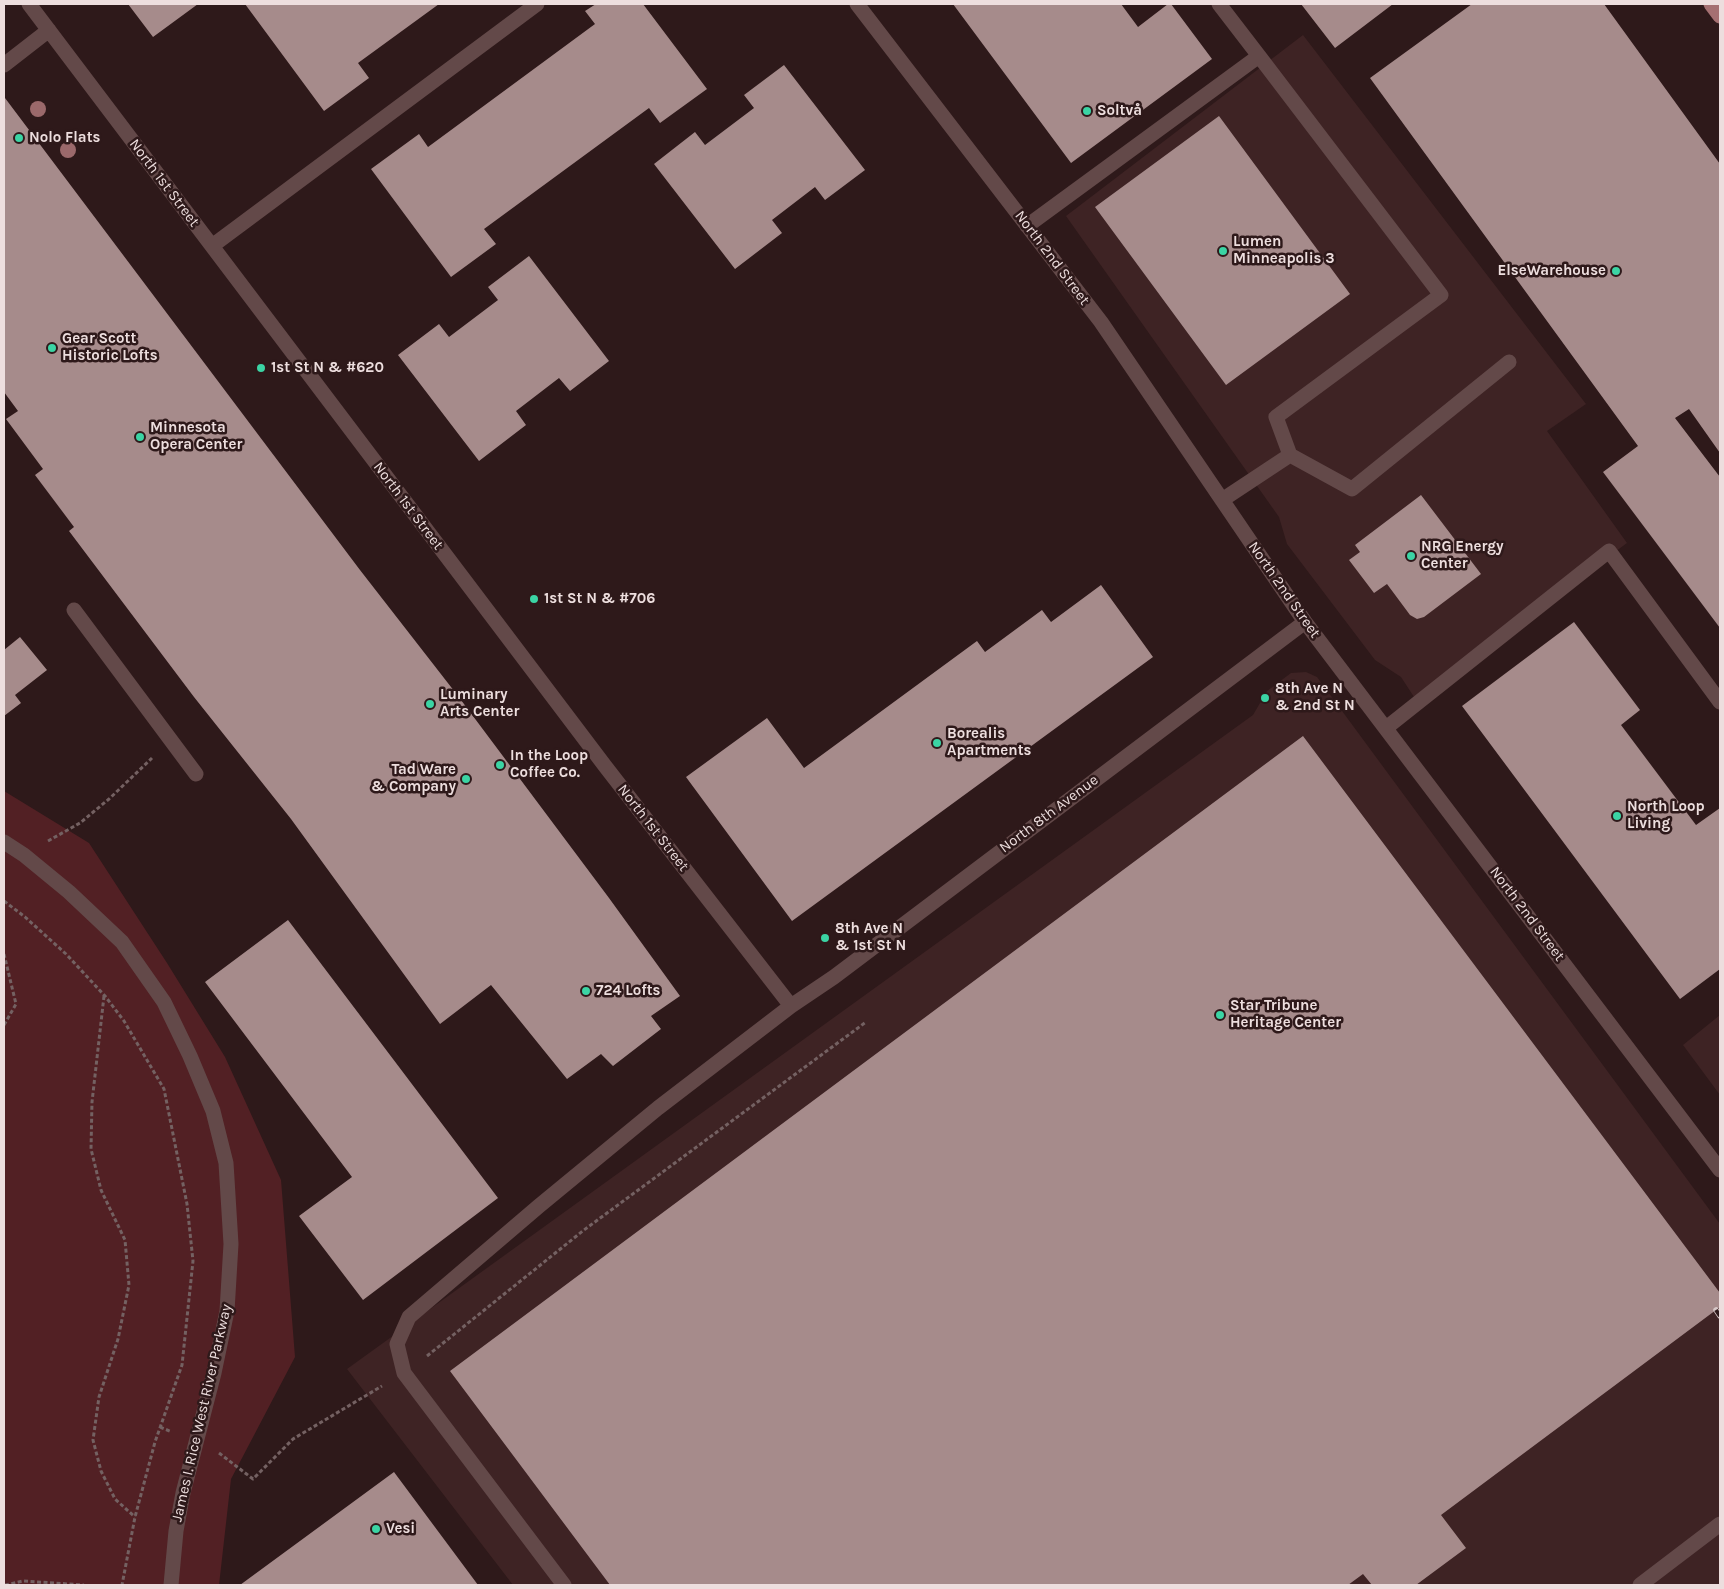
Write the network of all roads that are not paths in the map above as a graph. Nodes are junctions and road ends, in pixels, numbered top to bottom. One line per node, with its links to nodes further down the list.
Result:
1 (29, 4): 7 (street, North 1st Street)
2 (537, 4): 11 (street)
3 (858, 4): 10 (street, North 2nd Street)
4 (1219, 4): 8 (street)
5 (1711, 4): 6 (main road)
6 (1720, 16)
7 (49, 30): 9 (street); 11 (street, North 1st Street)
8 (1259, 56): 10 (street); 13 (street)
9 (4, 65)
10 (1028, 226): 14 (street, North 2nd Street)
11 (212, 246): 21 (street, North 1st Street)
12 (1509, 362): 13 (street)
13 (1290, 455): 14 (street)
14 (1222, 500): 16 (street, North 2nd Street)
15 (74, 610): 19 (street)
16 (1305, 622): 18 (street, North 2nd Street); 21 (street, North 8th Avenue)
17 (1720, 702): 18 (street)
18 (1386, 728): 22 (street, North 2nd Street)
19 (196, 774)
20 (4, 842): 24 (street, James I. Rice West River Parkway)
21 (791, 1006): 25 (street, North 8th Avenue)
22 (1720, 1170)
23 (1720, 1524): 26 (street)
24 (171, 1585)
25 (564, 1585)
26 (1640, 1585)

